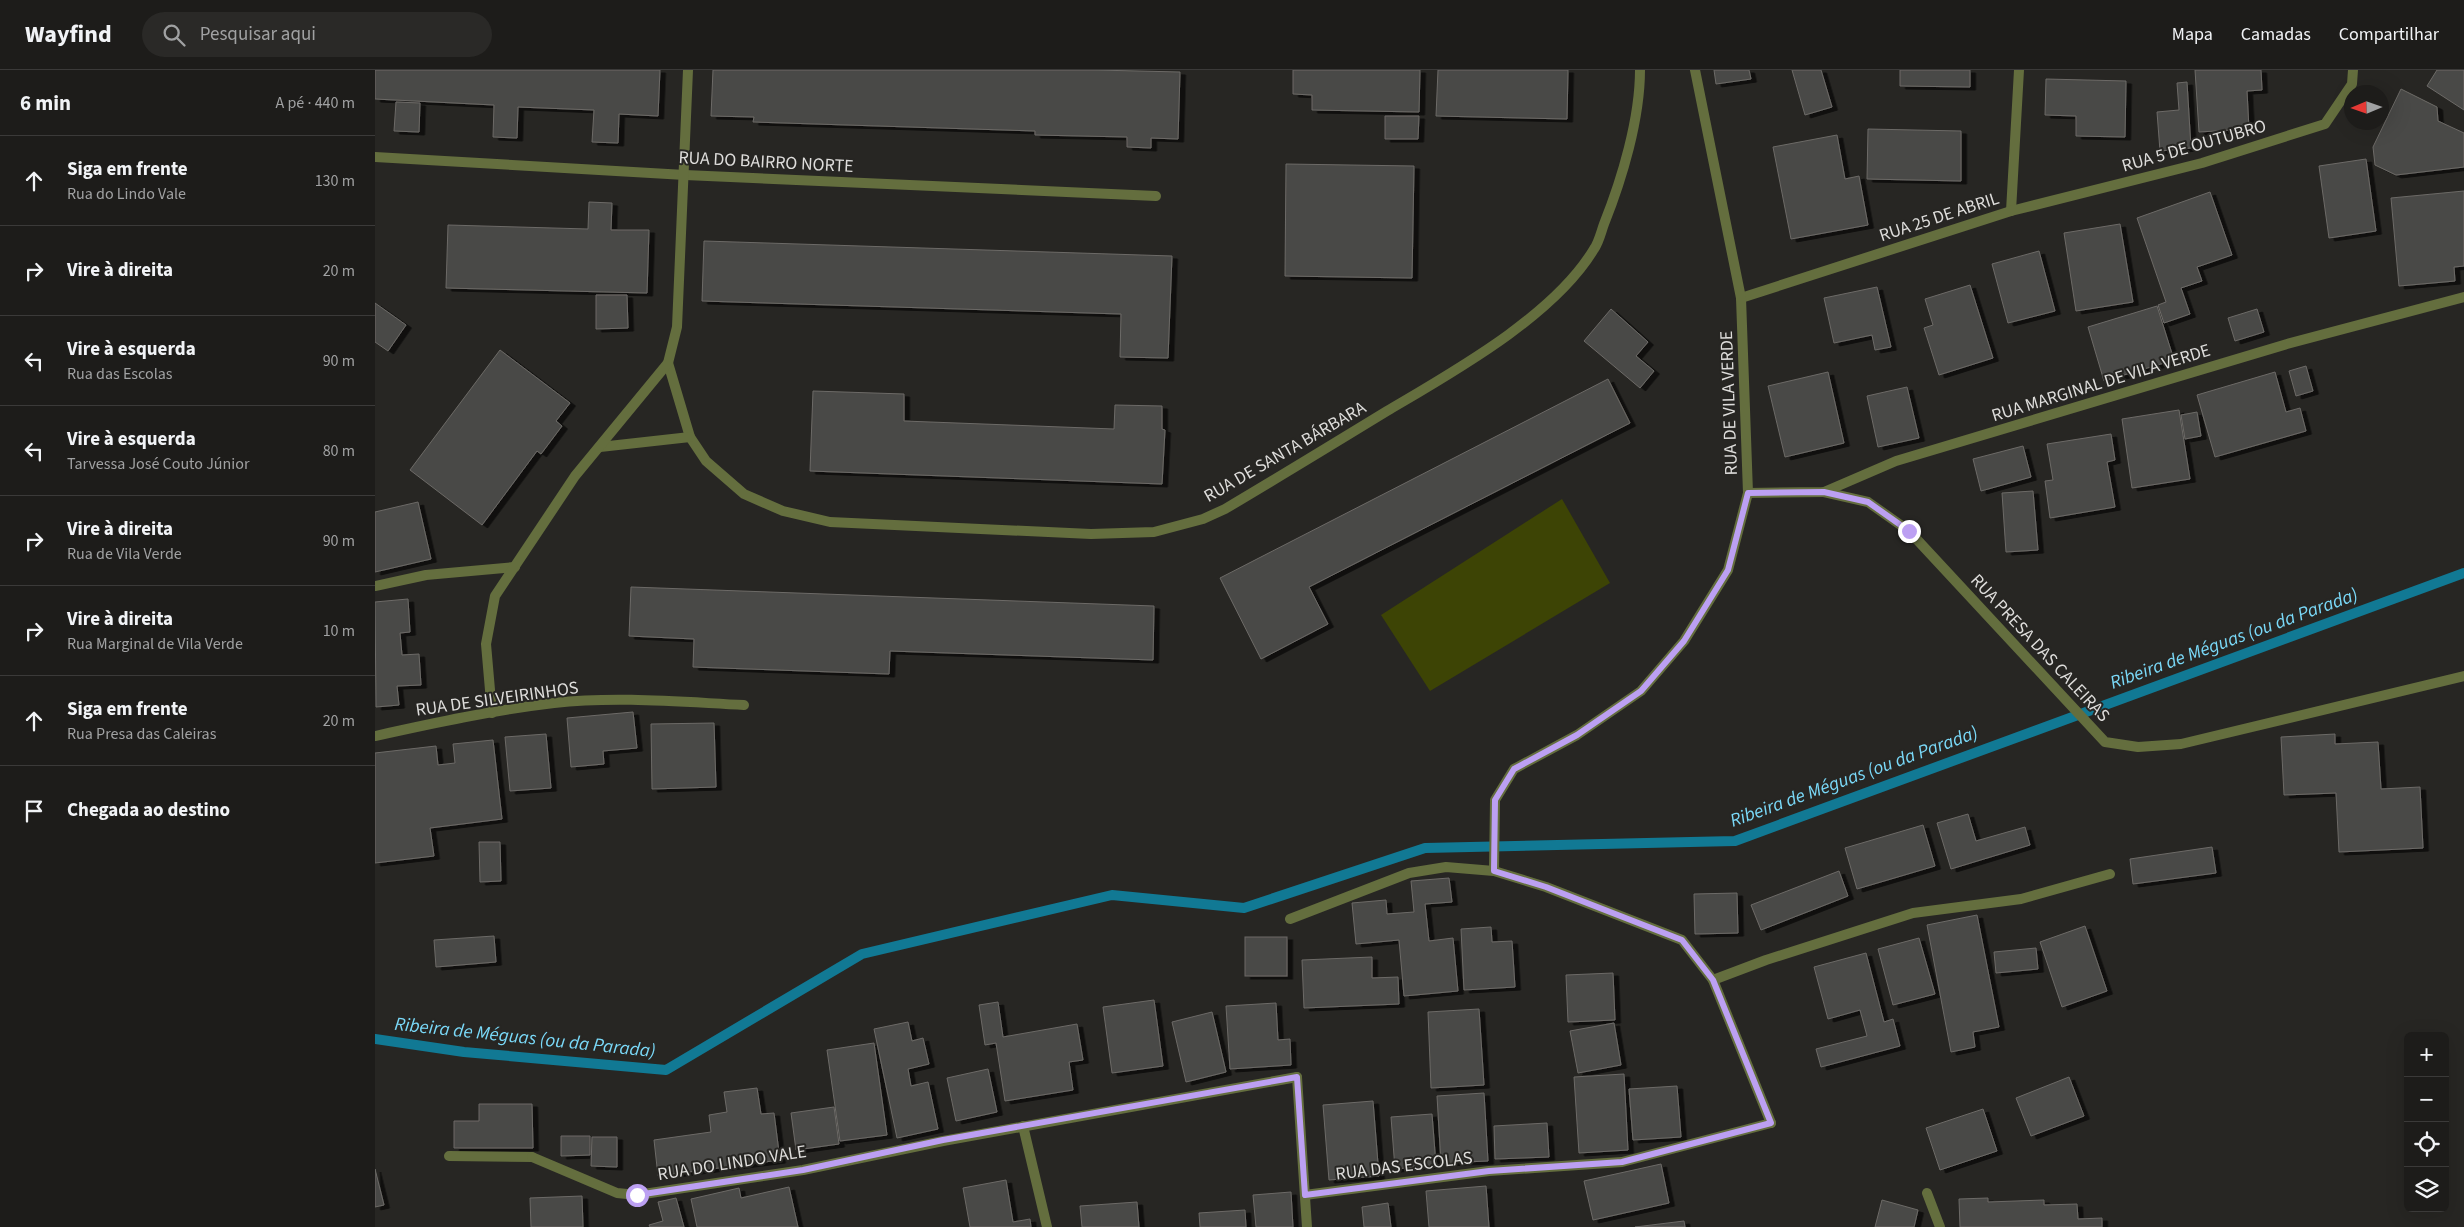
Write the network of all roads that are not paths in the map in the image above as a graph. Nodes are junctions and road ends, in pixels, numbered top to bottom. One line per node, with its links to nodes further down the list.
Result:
1 (688, 70): 7 (street)
2 (1640, 70): 13 (street, RUA DE SANTA BÁRBARA)
3 (1695, 70): 11 (street, RUA DE VILA VERDE)
4 (2019, 70): 9 (street, RUA 25 DE ABRIL)
5 (2353, 70): 9 (street, RUA 5 DE OUTUBRO)
6 (375, 157): 7 (street, RUA DO BAIRRO NORTE)
7 (685, 175): 8 (street, RUA DO BAIRRO NORTE); 12 (street)
8 (1156, 196)
9 (2011, 211): 11 (street, RUA 25 DE ABRIL)
10 (2464, 297): 15 (street, RUA MARGINAL DE VILA VERDE)
11 (1741, 298): 16 (street, RUA DE VILA VERDE)
12 (668, 363): 13 (street, RUA DE SANTA BÁRBARA); 14 (street)
13 (690, 437): 14 (street)
14 (600, 447): 17 (street)
15 (1824, 492): 16 (street, RUA MARGINAL DE VILA VERDE); 19 (street, RUA PRESA DAS CALEIRAS)
16 (1748, 493): 23 (street, RUA DE VILA VERDE)
17 (515, 567): 18 (street); 21 (street)
18 (375, 586)
19 (2464, 676)
20 (744, 705): 21 (street, RUA DE SILVEIRINHOS)
21 (492, 713): 22 (street, RUA DE SILVEIRINHOS)
22 (375, 736)
23 (1494, 871): 25 (street); 26 (street)
24 (2110, 874): 26 (street)
25 (1290, 919)
26 (1713, 980): 30 (street, RUA DAS ESCOLAS)
27 (1023, 1126): 28 (street, RUA DO LINDO VALE); 30 (street, RUA DO LINDO VALE); 31 (street)
28 (449, 1156)
29 (1927, 1192): 33 (street)
30 (1305, 1195): 32 (street)
31 (1047, 1227)
32 (1307, 1227)
33 (1940, 1227)

